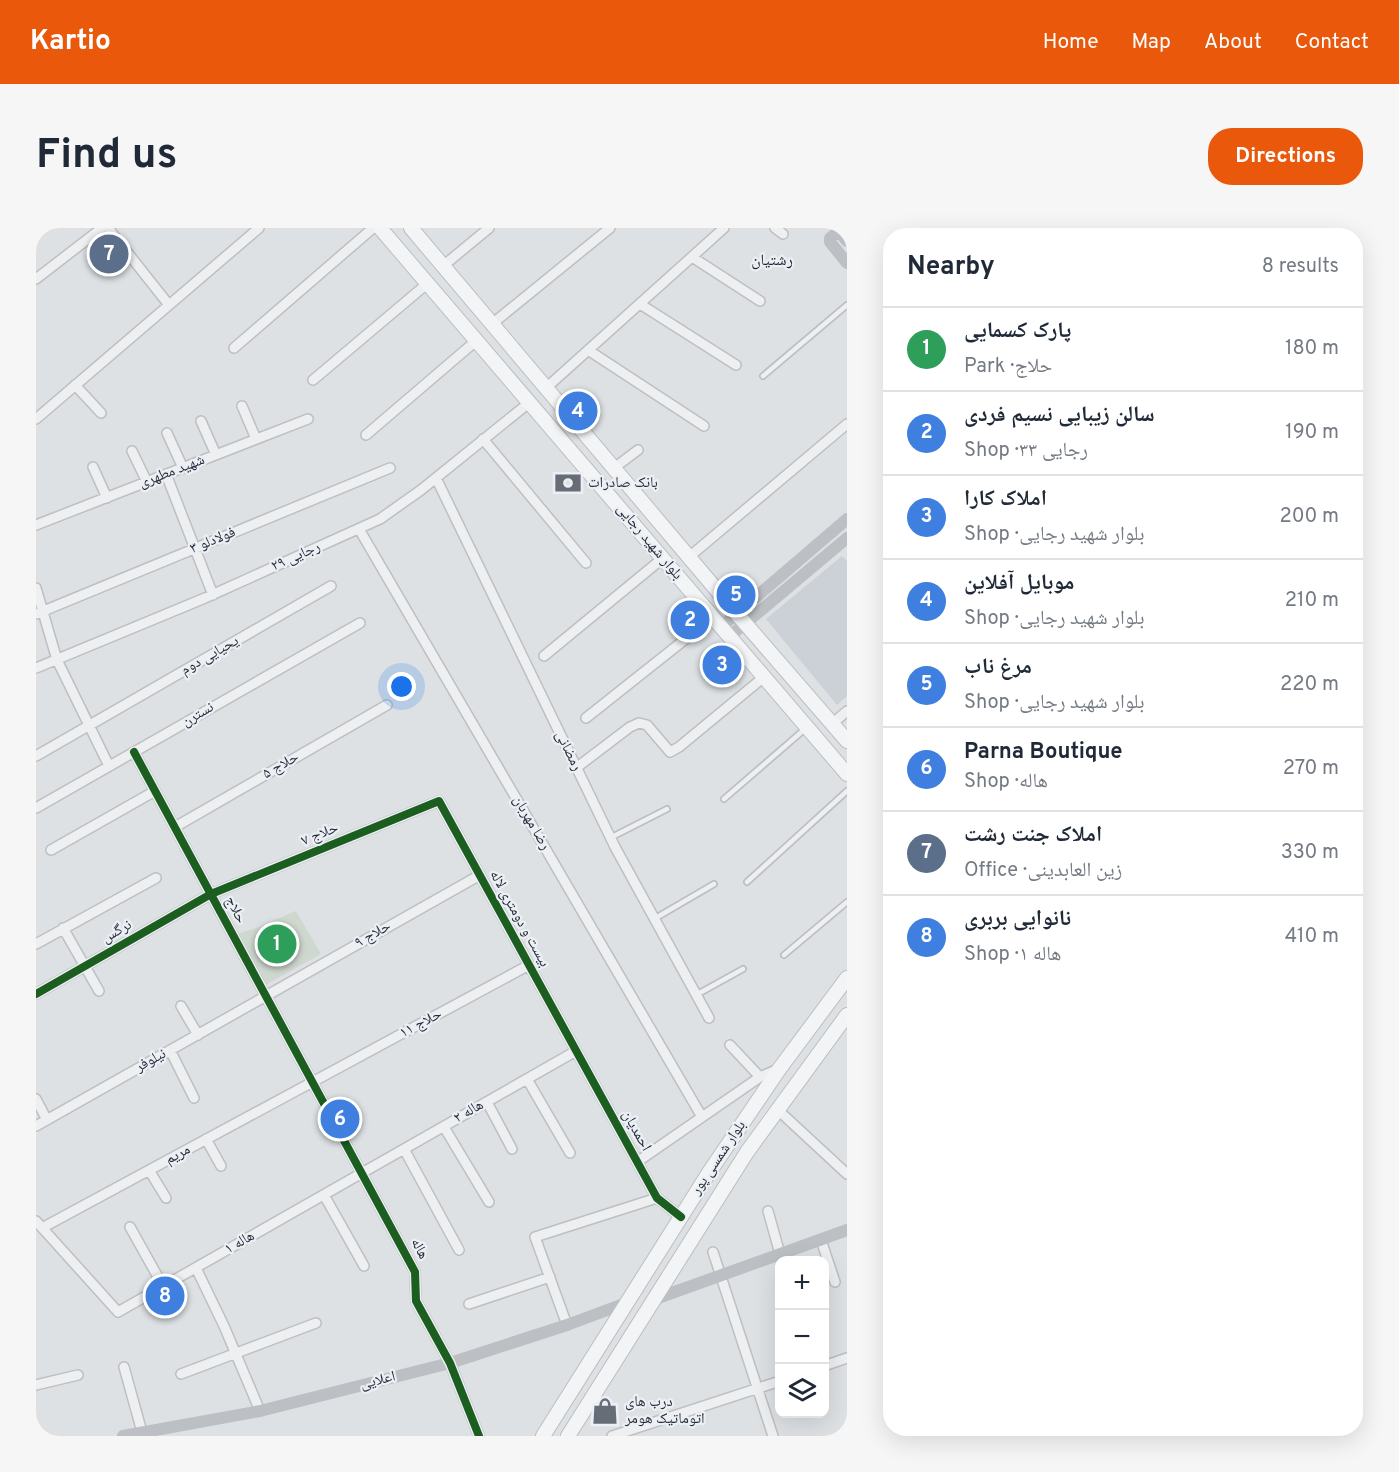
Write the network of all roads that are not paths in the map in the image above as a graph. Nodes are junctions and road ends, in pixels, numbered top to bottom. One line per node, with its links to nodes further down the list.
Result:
1 (102, 228): 14 (street)
2 (108, 228): 18 (street)
3 (259, 228): 18 (street)
4 (373, 228): 22 (street)
5 (380, 228): 15 (main road, بلوار شهید رجایی)
6 (411, 228): 13 (main road, بلوار شهید رجایی)
7 (489, 228): 13 (street)
8 (610, 228): 20 (street)
9 (724, 228): 11 (street)
10 (847, 241): 12 (street)
11 (692, 257): 16 (street); 17 (street)
12 (847, 263)
13 (443, 266): 20 (main road, بلوار شهید رجایی)
14 (36, 279)
15 (428, 283): 21 (main road, بلوار شهید رجایی); 26 (street)
16 (760, 302)
17 (640, 304): 23 (street); 24 (street)
18 (169, 305): 27 (street)
19 (847, 305): 25 (lane)
20 (492, 324): 28 (main road, بلوار شهید رجایی)
21 (477, 340): 29 (main road, بلوار شهید رجایی); 38 (street)
22 (234, 348)
23 (588, 350): 28 (street); 36 (street)
24 (736, 365)
25 (763, 376)
26 (314, 380)
27 (75, 385): 31 (street); 32 (street)
28 (546, 388): 47 (main road, بلوار شهید رجایی)
29 (530, 402): 40 (street, رجایی ۲۹); 58 (main road, بلوار شهید رجایی)
30 (242, 406): 39 (street)
31 (101, 413)
32 (36, 419)
33 (308, 419): 39 (street, شهید مطهری)
34 (201, 421): 43 (street)
35 (847, 424): 57 (street)
36 (704, 426)
37 (167, 433): 45 (street)
38 (366, 435)
39 (256, 439): 43 (street, شهید مطهری)
40 (483, 439): 49 (street, رجایی ۲۹); 59 (street)
41 (638, 450): 47 (street)
42 (132, 451): 50 (street)
43 (216, 455): 45 (street, شهید مطهری)
44 (93, 468): 51 (street)
45 (183, 468): 48 (street, شهید مطهری)
46 (390, 468): 56 (street, فولادلو ۳)
47 (614, 468): 57 (main road, بلوار شهید رجایی)
48 (166, 474): 50 (street, شهید مطهری); 56 (street)
49 (436, 478): 54 (street, رجایی ۲۹); 81 (street, رمضانی)
50 (147, 482): 51 (street, شهید مطهری)
51 (107, 498): 53 (street, شهید مطهری)
52 (847, 519): 64 (street)
53 (36, 525)
54 (359, 529): 62 (street, رجایی ۲۹); 125 (street, رضا مهربان)
55 (847, 538): 64 (street)
56 (194, 549): 62 (street); 63 (street, فولادلو ۳)
57 (689, 557): 64 (main road, بلوار شهید رجایی)
58 (663, 558): 66 (main road, بلوار شهید رجایی); 67 (street)
59 (586, 563)
60 (331, 586): 75 (street, یحیایی دوم)
61 (36, 588): 63 (street)
62 (213, 594): 68 (street, رجایی ۲۹)
63 (40, 613): 68 (street)
64 (741, 618): 66 (street); 74 (main road, بلوار شهید رجایی)
65 (360, 623): 78 (street, نسترن)
66 (720, 627): 70 (main road, بلوار شهید رجایی); 73 (street)
67 (544, 656)
68 (57, 660): 69 (street, رجایی ۲۹); 75 (street)
69 (36, 668)
70 (764, 677): 76 (main road, بلوار شهید رجایی); 81 (street)
71 (387, 705): 89 (street, حلاج ۵)
72 (847, 711): 74 (street)
73 (586, 718)
74 (832, 724): 77 (main road, بلوار شهید رجایی)
75 (89, 725): 79 (street, یحیایی دوم); 80 (street)
76 (807, 727): 82 (main road, بلوار شهید رجایی); 85 (lane)
77 (847, 741)
78 (134, 752): 80 (street, نسترن); 83 (street, حلاج)
79 (36, 756)
80 (109, 766): 87 (street, نسترن)
81 (576, 768): 90 (street, رمضانی)
82 (847, 774)
83 (155, 791): 89 (street, حلاج); 91 (street)
84 (847, 791): 94 (lane)
85 (724, 800)
86 (439, 801): 92 (street, بیست و دومتری لاله); 96 (street, حلاج ۷)
87 (36, 808)
88 (667, 809): 90 (lane)
89 (175, 827): 96 (street, حلاج)
90 (610, 838): 98 (street, رمضانی)
91 (51, 850)
92 (480, 875): 102 (street, بیست و دومتری لاله); 109 (street, حلاج ۹)
93 (156, 878): 99 (street)
94 (747, 882)
95 (714, 884): 98 (lane)
96 (211, 894): 103 (street, نرگس); 109 (street, حلاج)
97 (847, 902): 101 (lane)
98 (654, 919): 108 (street, رمضانی)
99 (63, 928): 100 (street); 103 (street)
100 (36, 944)
101 (784, 955)
102 (529, 965): 116 (street, بیست و دومتری لاله); 120 (street, حلاج ۱۱)
103 (86, 966): 106 (street); 107 (street, نرگس)
104 (743, 969): 108 (lane)
105 (847, 978): 117 (main road, بلوار شمسی پور)
106 (99, 991)
107 (36, 994)
108 (696, 995): 112 (street, رمضانی)
109 (266, 996): 113 (street, نیلوفر); 120 (street, حلاج)
110 (181, 1006): 113 (street)
111 (847, 1015): 124 (main road, بلوار شمسی پور)
112 (709, 1018)
113 (198, 1035): 115 (street, نیلوفر)
114 (730, 1045): 118 (street)
115 (170, 1050): 121 (street); 126 (street, نیلوفر)
116 (576, 1051): 119 (street, هاله ۲); 133 (street, احمدیان)
117 (780, 1068): 118 (street); 143 (main road, بلوار شمسی پور)
118 (760, 1077): 125 (street)
119 (527, 1079): 123 (street, هاله ۲); 132 (street)
120 (313, 1082): 129 (street, مریم); 136 (street, هاله)
121 (194, 1098)
122 (36, 1100): 126 (street)
123 (487, 1102): 128 (street, هاله ۲); 131 (street)
124 (778, 1110): 137 (street); 157 (main road, بلوار شمسی پور)
125 (702, 1118): 133 (street)
126 (47, 1120): 127 (street, نیلوفر)
127 (36, 1126)
128 (444, 1127): 130 (street, هاله ۲); 141 (street)
129 (206, 1139): 134 (street); 135 (street, مریم)
130 (404, 1149): 136 (street, هاله ۲); 148 (street)
131 (512, 1149)
132 (570, 1153)
133 (638, 1162): 140 (street, احمدیان)
134 (221, 1166)
135 (149, 1170): 139 (street); 144 (street, مریم)
136 (363, 1173): 138 (street, هاله ۱); 164 (street, هاله)
137 (847, 1174)
138 (324, 1195): 151 (street); 152 (street, هاله ۱)
139 (166, 1198)
140 (657, 1198): 143 (street, احمدیان); 154 (street)
141 (489, 1202)
142 (768, 1211): 150 (street)
143 (681, 1217): 158 (main road, بلوار شمسی پور)
144 (39, 1225): 156 (street, هاله ۱)
145 (130, 1227): 156 (street)
146 (847, 1230): 147 (street)
147 (821, 1240): 150 (street); 155 (street)
148 (459, 1250)
149 (713, 1252): 153 (street)
150 (780, 1254): 153 (street)
151 (364, 1266)
152 (196, 1268): 156 (street, هاله ۱); 162 (street)
153 (720, 1275): 157 (street); 171 (street)
154 (550, 1277): 159 (street); 161 (street)
155 (835, 1282)
156 (163, 1287)
157 (655, 1299): 177 (main road, بلوار شمسی پور)
158 (626, 1303): 161 (street, اعلایی); 176 (main road, بلوار شمسی پور)
159 (469, 1304)
160 (316, 1323): 162 (street)
161 (567, 1325): 164 (street, اعلایی)
162 (235, 1354): 167 (street); 172 (street)
163 (847, 1358): 165 (street)
164 (450, 1363): 172 (street, اعلایی); 175 (street, هاله)
165 (829, 1365)
166 (124, 1367): 173 (street)
167 (181, 1374)
168 (78, 1375): 170 (street)
169 (775, 1383): 171 (street)
170 (36, 1384)
171 (758, 1388): 178 (street); 179 (street)
172 (260, 1411): 173 (street, اعلایی)
173 (142, 1432): 174 (street, اعلایی)
174 (123, 1436)
175 (479, 1436)
176 (543, 1436)
177 (568, 1436)
178 (612, 1436)
179 (773, 1436)

